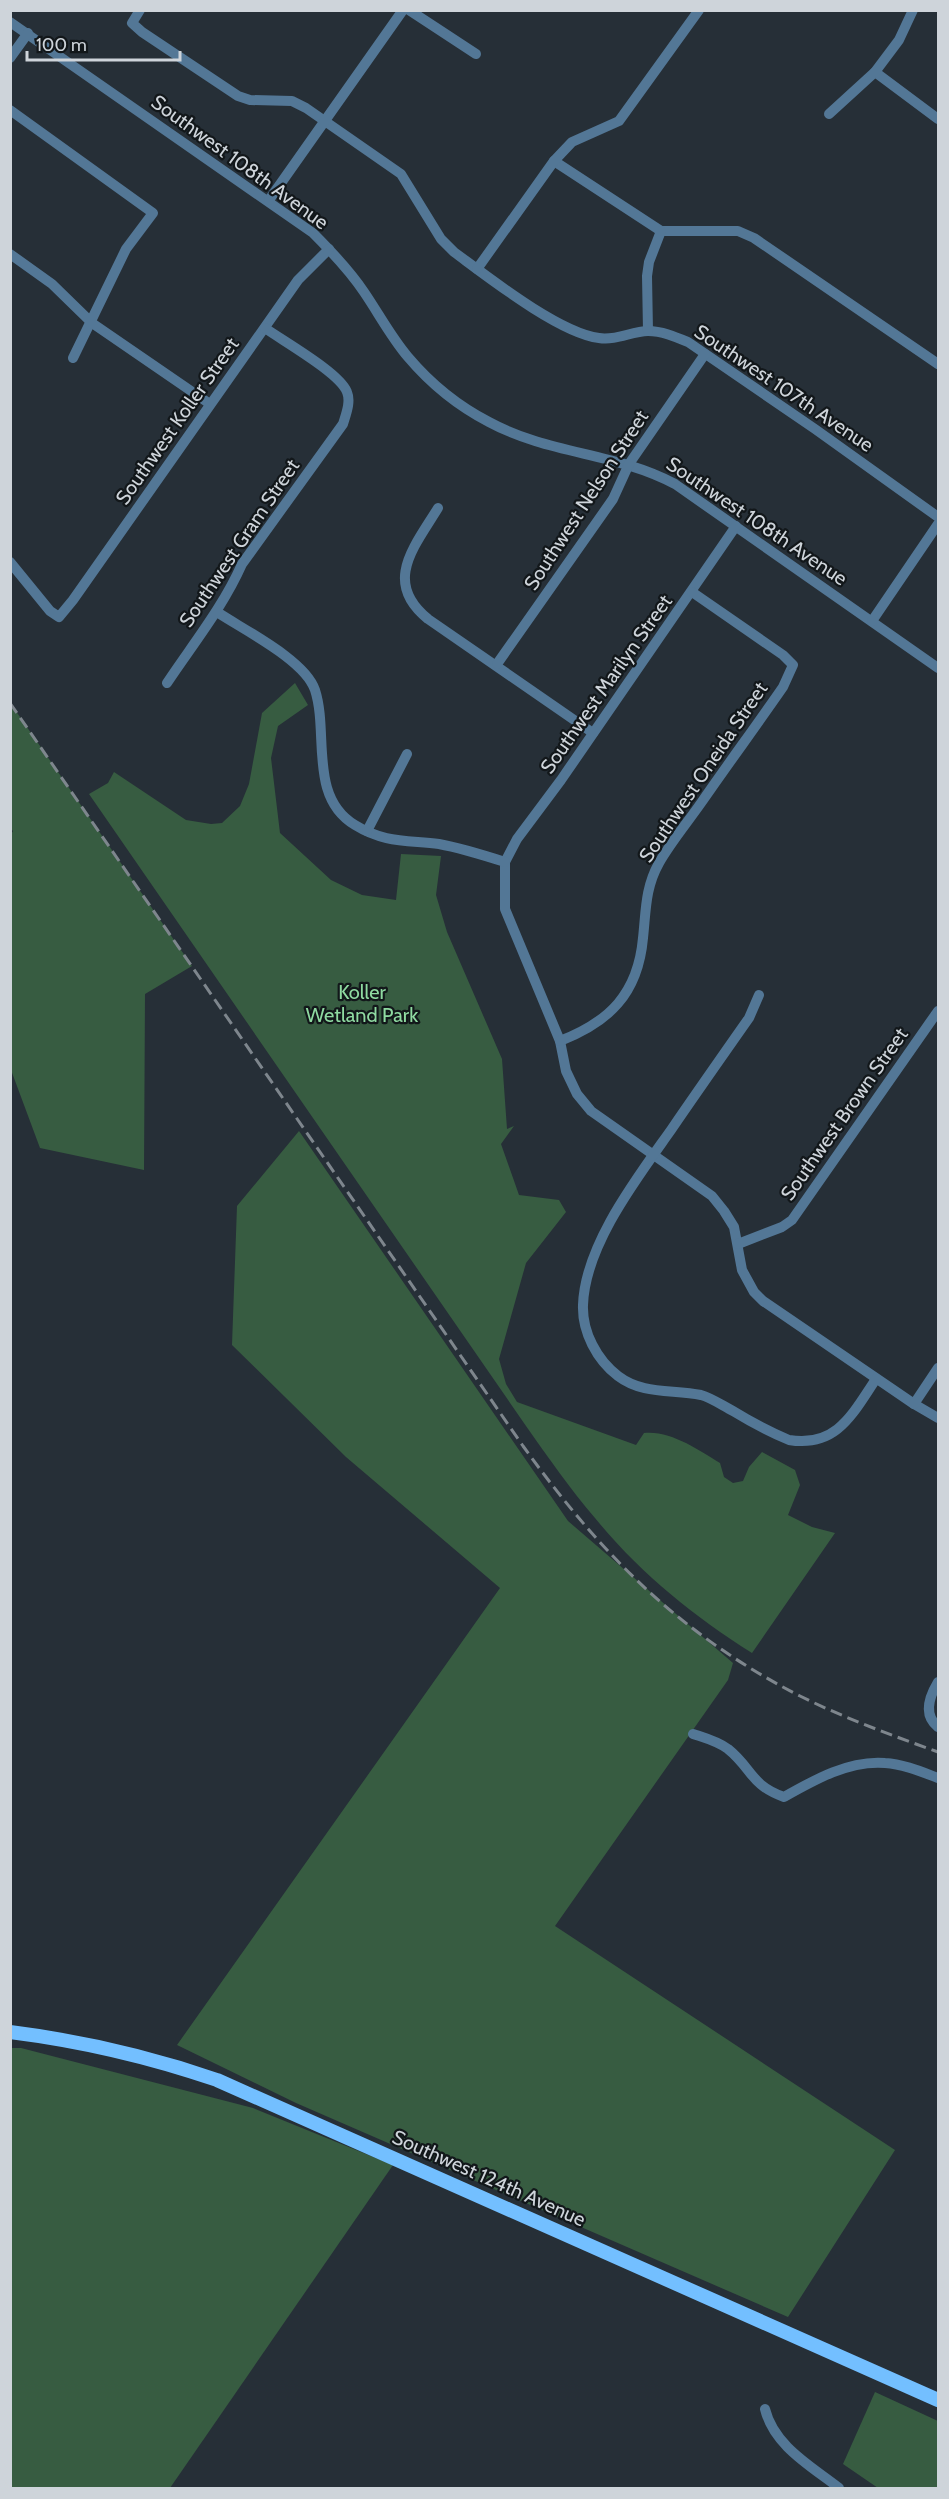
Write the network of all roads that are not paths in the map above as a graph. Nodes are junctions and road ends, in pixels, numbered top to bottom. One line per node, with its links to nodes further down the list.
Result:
1 (140, 10): 14 (street, Southwest 107th Avenue)
2 (403, 10): 14 (street)
3 (408, 10): 8 (street)
4 (699, 10): 15 (street)
5 (913, 10): 10 (street)
6 (10, 22): 7 (street, Southwest 108th Avenue)
7 (28, 33): 9 (street); 16 (street, Southwest 108th Avenue)
8 (476, 54)
9 (10, 58)
10 (874, 72): 12 (street); 13 (street)
11 (10, 110): 21 (street)
12 (830, 114)
13 (939, 119)
14 (325, 121): 16 (street); 20 (street, Southwest 107th Avenue)
15 (554, 161): 17 (street); 20 (street)
16 (269, 200): 18 (street, Southwest 108th Avenue)
17 (661, 231): 23 (street); 26 (street)
18 (329, 249): 22 (street, Southwest Koller Street); 28 (street, Southwest 108th Avenue)
19 (10, 254): 21 (street)
20 (477, 269): 23 (street, Southwest 107th Avenue)
21 (92, 323): 25 (street); 27 (street)
22 (265, 328): 27 (street, Southwest Koller Street); 35 (street, Southwest Gram Street)
23 (648, 331): 24 (street, Southwest 107th Avenue)
24 (705, 354): 28 (street, Southwest Nelson Street); 30 (street, Southwest 107th Avenue)
25 (73, 358)
26 (939, 364)
27 (210, 404): 33 (street, Southwest Koller Street)
28 (629, 465): 32 (street, Southwest 108th Avenue); 37 (street, Southwest Nelson Street)
29 (438, 508): 37 (street)
30 (939, 517)
31 (939, 524): 36 (street)
32 (736, 526): 34 (street, Southwest Marilyn Street); 36 (street, Southwest 108th Avenue)
33 (10, 562)
34 (692, 592): 40 (street, Southwest Marilyn Street); 46 (street, Southwest Oneida Street)
35 (217, 612): 39 (street, Southwest Gram Street); 42 (street)
36 (872, 621): 38 (street, Southwest 108th Avenue)
37 (497, 664): 40 (street)
38 (939, 668)
39 (167, 683)
40 (593, 733): 43 (street, Southwest Marilyn Street)
41 (407, 754): 42 (street)
42 (368, 831): 43 (street)
43 (505, 862): 46 (street)
44 (759, 994): 47 (street)
45 (939, 1011): 48 (street, Southwest Brown Street)
46 (560, 1041): 47 (street)
47 (654, 1154): 48 (street); 50 (street)
48 (738, 1244): 50 (street)
49 (939, 1368): 51 (street)
50 (876, 1379): 51 (street)
51 (914, 1404): 52 (street)
52 (939, 1418)
53 (939, 1682): 54 (street)
54 (939, 1727)
55 (693, 1734): 56 (street)
56 (939, 1778)
57 (10, 2032): 58 (main road, Southwest 124th Avenue)
58 (939, 2400)
59 (765, 2409): 60 (street)
60 (839, 2488)

